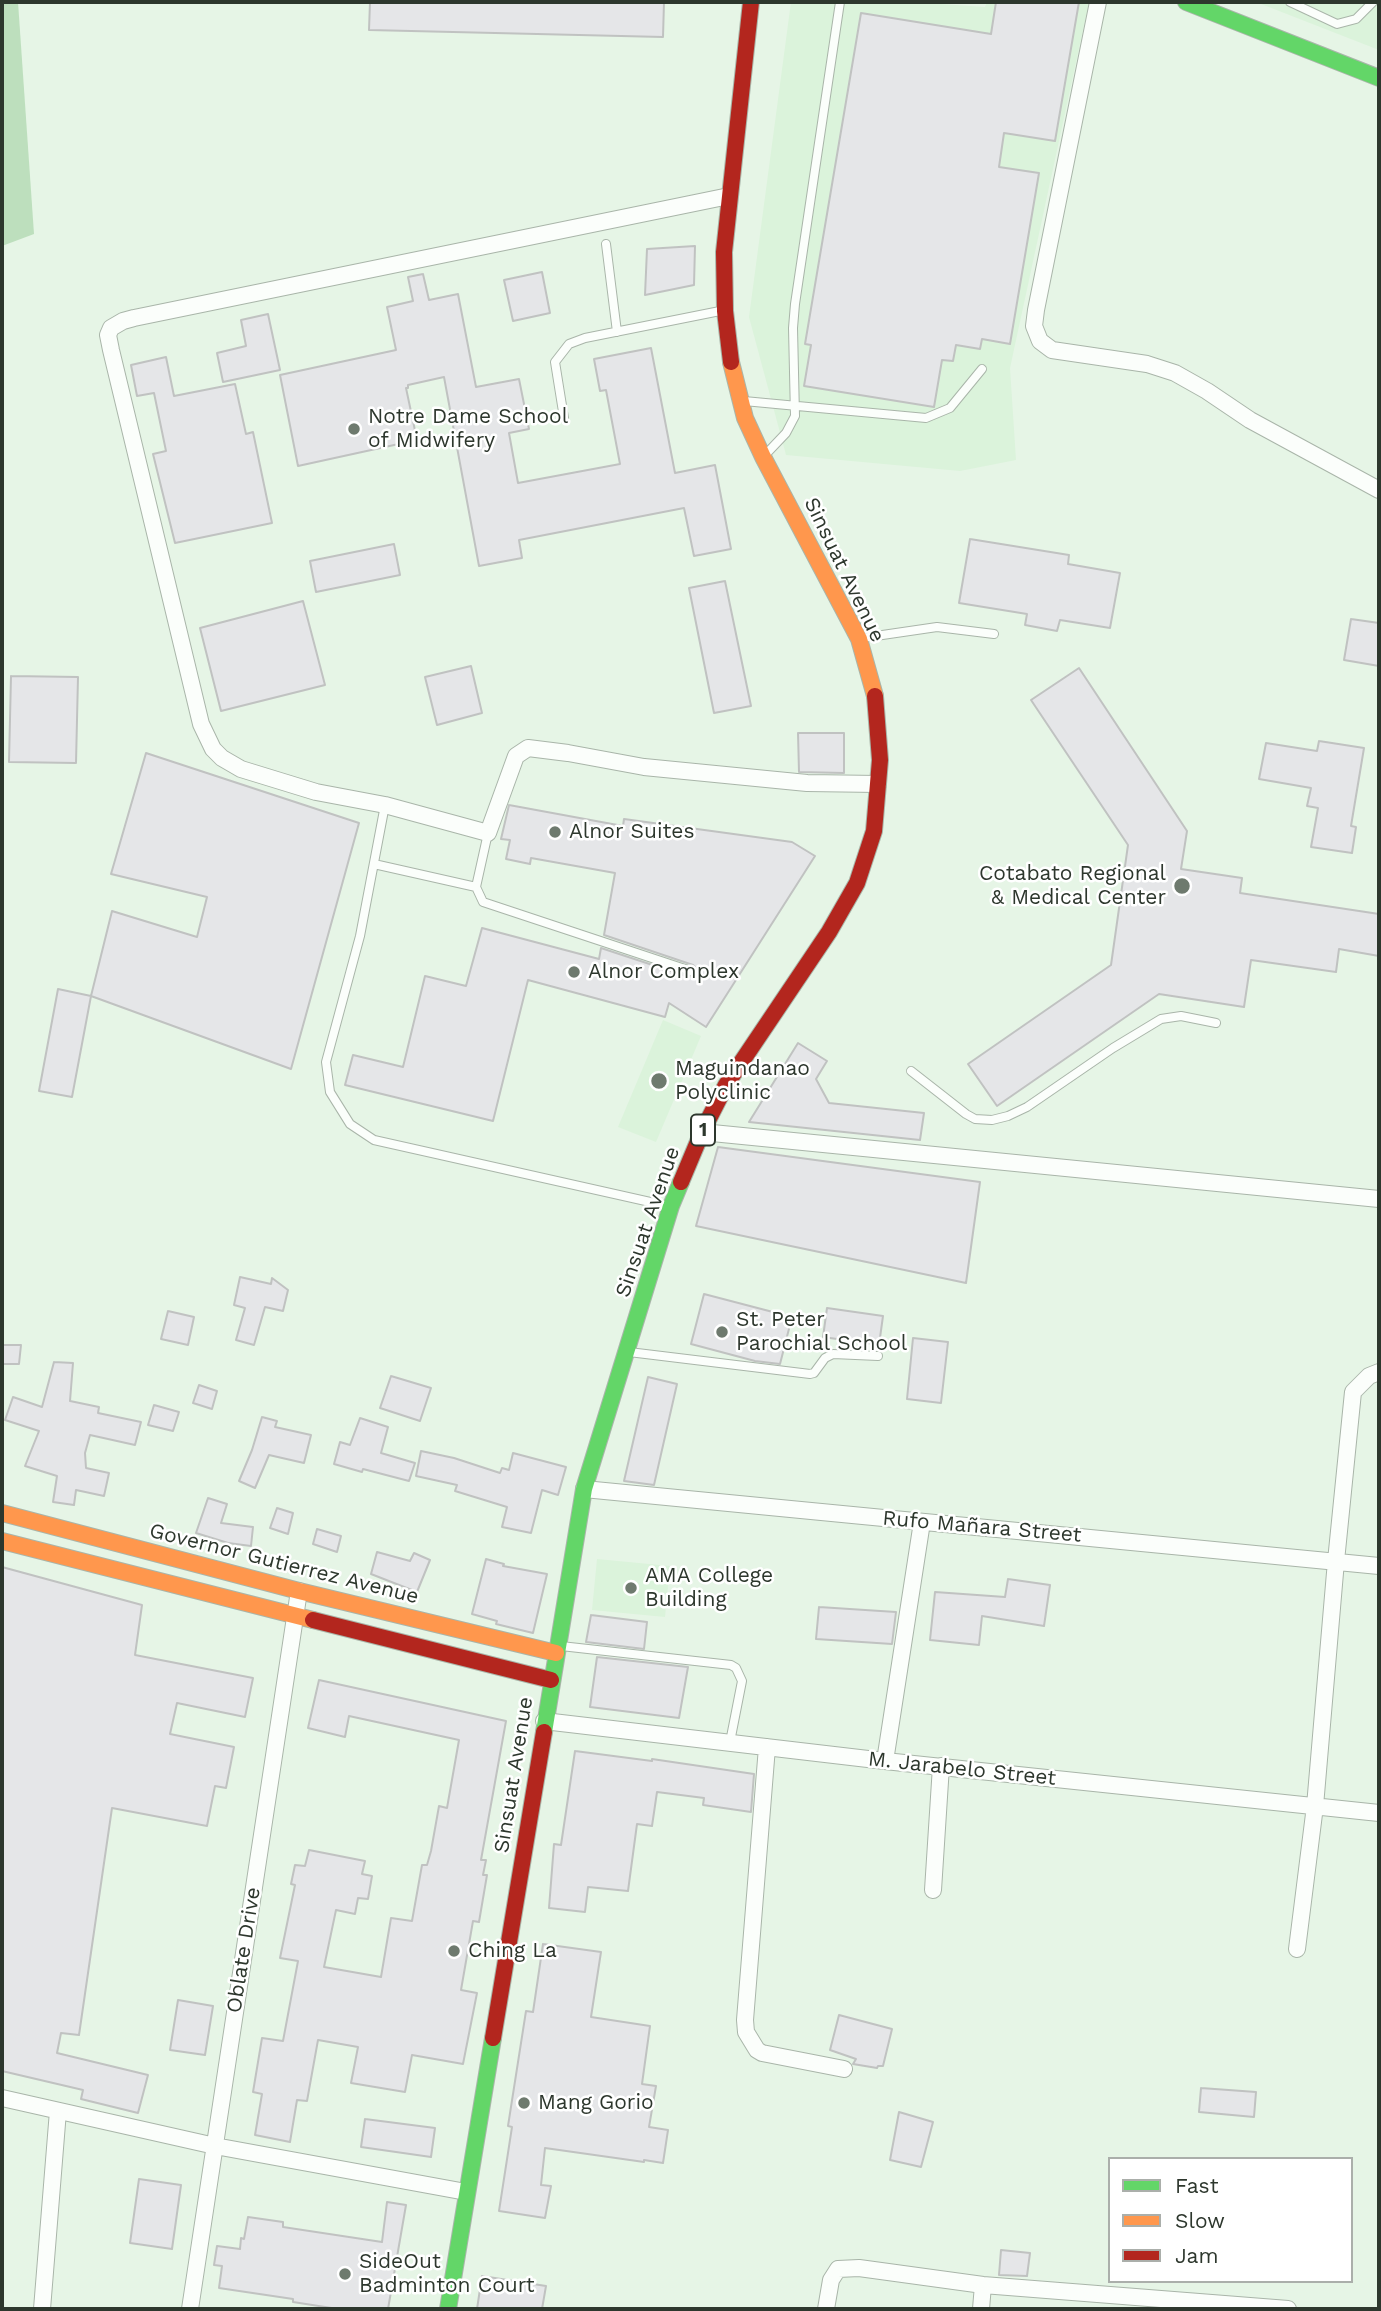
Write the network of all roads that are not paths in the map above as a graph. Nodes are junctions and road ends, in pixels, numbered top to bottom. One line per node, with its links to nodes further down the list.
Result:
1 (751, 2): 8 (main road, Sinsuat Avenue / 1)
2 (840, 2): 14 (lane)
3 (1098, 2): 17 (street)
4 (1186, 2): 7 (main road)
5 (1290, 2): 6 (lane)
6 (1373, 2)
7 (1379, 78)
8 (730, 196): 10 (main road, Sinsuat Avenue / 1); 21 (street)
9 (606, 244): 11 (lane)
10 (725, 311): 11 (lane); 13 (main road, Sinsuat Avenue / 1)
11 (617, 332): 15 (lane)
12 (982, 369): 14 (lane)
13 (739, 400): 14 (lane); 16 (main road, Sinsuat Avenue / 1)
14 (796, 404): 16 (lane)
15 (564, 418)
16 (763, 457): 19 (main road, Sinsuat Avenue / 1)
17 (1379, 490)
18 (995, 634): 19 (lane)
19 (859, 639): 20 (main road, Sinsuat Avenue / 1)
20 (878, 784): 22 (street); 28 (main road, Sinsuat Avenue / 1)
21 (385, 805): 22 (street); 23 (lane)
22 (488, 833): 24 (lane)
23 (374, 864): 24 (lane); 30 (lane)
24 (476, 887): 25 (lane)
25 (691, 971)
26 (1216, 1023): 27 (lane)
27 (911, 1071)
28 (702, 1132): 29 (street); 30 (main road, Sinsuat Avenue / 1)
29 (1379, 1199)
30 (671, 1206): 31 (main road, Sinsuat Avenue / 1)
31 (626, 1352): 32 (lane); 34 (main road, Sinsuat Avenue / 1)
32 (878, 1356)
33 (1379, 1373): 38 (street)
34 (584, 1489): 36 (street, Rufo Mañara Street); 42 (main road, Sinsuat Avenue / 1)
35 (2, 1513): 40 (main road, Governor Gutierrez Avenue)
36 (922, 1522): 38 (street, Rufo Mañara Street); 47 (street)
37 (2, 1541): 41 (main road)
38 (1336, 1562): 39 (street, Rufo Mañara Street); 49 (street)
39 (1379, 1566)
40 (299, 1591): 41 (street, Oblate Drive); 42 (main road, Governor Gutierrez Avenue)
41 (295, 1615): 43 (main road); 56 (street, Oblate Drive)
42 (557, 1649): 43 (main road, Sinsuat Avenue / 1); 45 (lane)
43 (551, 1680): 44 (main road, Sinsuat Avenue / 1)
44 (544, 1721): 45 (street, M. Jarabelo Street); 57 (main road, Sinsuat Avenue / 1)
45 (730, 1742): 46 (street, M. Jarabelo Street)
46 (767, 1747): 47 (street, M. Jarabelo Street); 53 (street)
47 (885, 1761): 48 (street, M. Jarabelo Street)
48 (942, 1766): 49 (street, M. Jarabelo Street); 51 (street)
49 (1315, 1806): 50 (street, M. Jarabelo Street); 52 (street)
50 (1379, 1814)
51 (933, 1890)
52 (1297, 1950)
53 (844, 2070)
54 (2, 2098): 55 (street)
55 (58, 2110): 56 (street); 60 (street)
56 (215, 2146): 57 (street); 61 (street, Oblate Drive)
57 (466, 2192): 62 (main road, Sinsuat Avenue / 1)
58 (983, 2285): 59 (street); 63 (street); 64 (street)
59 (1133, 2303): 65 (street)
60 (41, 2309)
61 (190, 2309)
62 (448, 2309)
63 (826, 2309)
64 (981, 2309)
65 (1288, 2309)

